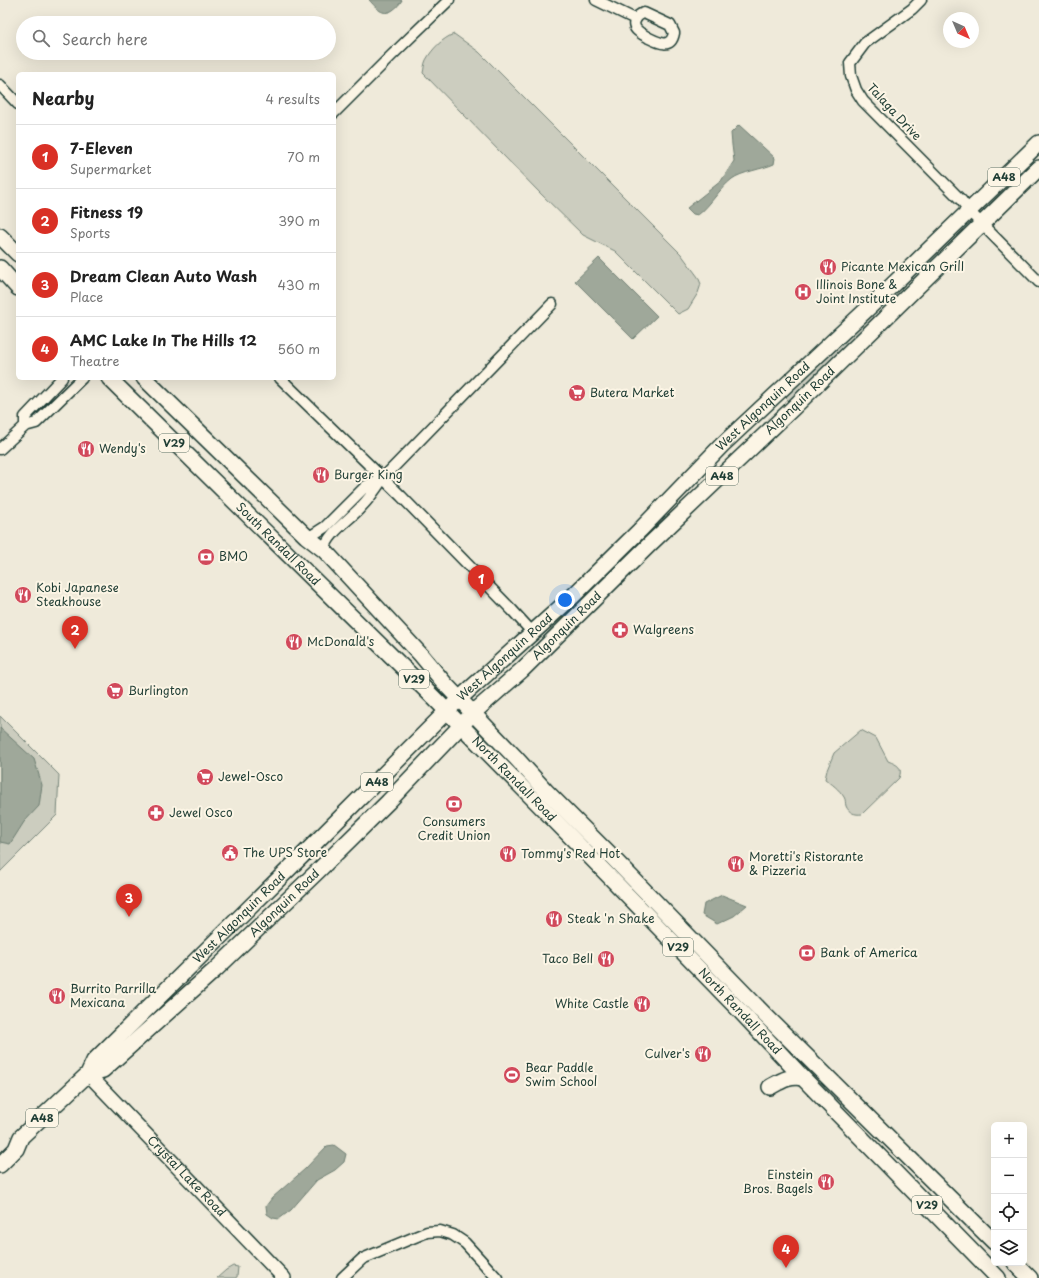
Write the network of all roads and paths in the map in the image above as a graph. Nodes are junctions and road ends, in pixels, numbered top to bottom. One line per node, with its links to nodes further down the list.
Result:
1 (448, 0): 7 (street)
2 (596, 0): 4 (street)
3 (921, 0): 10 (street, Talaga Drive)
4 (635, 19)
5 (0, 85): 6 (street)
6 (16, 102)
7 (336, 111)
8 (1039, 143): 10 (main road, West Algonquin Road / A48)
9 (1039, 168): 11 (main road, Algonquin Road / A48)
10 (969, 211): 11 (street, Talaga Drive); 28 (main road, West Algonquin Road / A48)
11 (981, 224): 15 (street, Talaga Drive); 31 (main road, Algonquin Road / A48)
12 (0, 236): 13 (main road)
13 (16, 252)
14 (0, 268): 16 (main road)
15 (1039, 282)
16 (16, 286)
17 (552, 304): 25 (street)
18 (60, 380): 23 (street)
19 (80, 380): 23 (street)
20 (112, 380): 30 (main road, South Randall Road / V29)
21 (146, 380): 26 (main road, V29)
22 (282, 380): 25 (street)
23 (25, 426): 24 (street)
24 (0, 449)
25 (383, 478): 26 (street); 27 (street); 28 (street)
26 (306, 536): 27 (main road, V29)
27 (324, 550): 29 (main road, V29)
28 (533, 633): 29 (main road, West Algonquin Road / A48)
29 (459, 699): 30 (main road, West Algonquin Road / A48); 31 (main road, North Randall Road / V29)
30 (447, 711): 32 (main road, North Randall Road / V29); 33 (main road, West Algonquin Road / A48)
31 (473, 713): 32 (main road, Algonquin Road / A48); 41 (main road, North Randall Road / V29)
32 (461, 726): 35 (main road, Algonquin Road / A48); 38 (main road, North Randall Road / V29)
33 (370, 789): 34 (main road, West Algonquin Road / A48); 35 (main road)
34 (306, 852): 36 (main road); 37 (main road, West Algonquin Road / A48)
35 (320, 869): 36 (main road, Algonquin Road / A48)
36 (238, 948): 37 (main road, Algonquin Road / A48)
37 (88, 1074): 40 (main road, West Algonquin Road / A48); 43 (street, Crystal Lake Road)
38 (803, 1078): 39 (main road); 46 (main road, North Randall Road / V29)
39 (770, 1087)
40 (0, 1165)
41 (991, 1239)
42 (1018, 1266): 47 (main road)
43 (284, 1278)
44 (342, 1278): 45 (street)
45 (497, 1278)
46 (998, 1278)
47 (1030, 1278)

